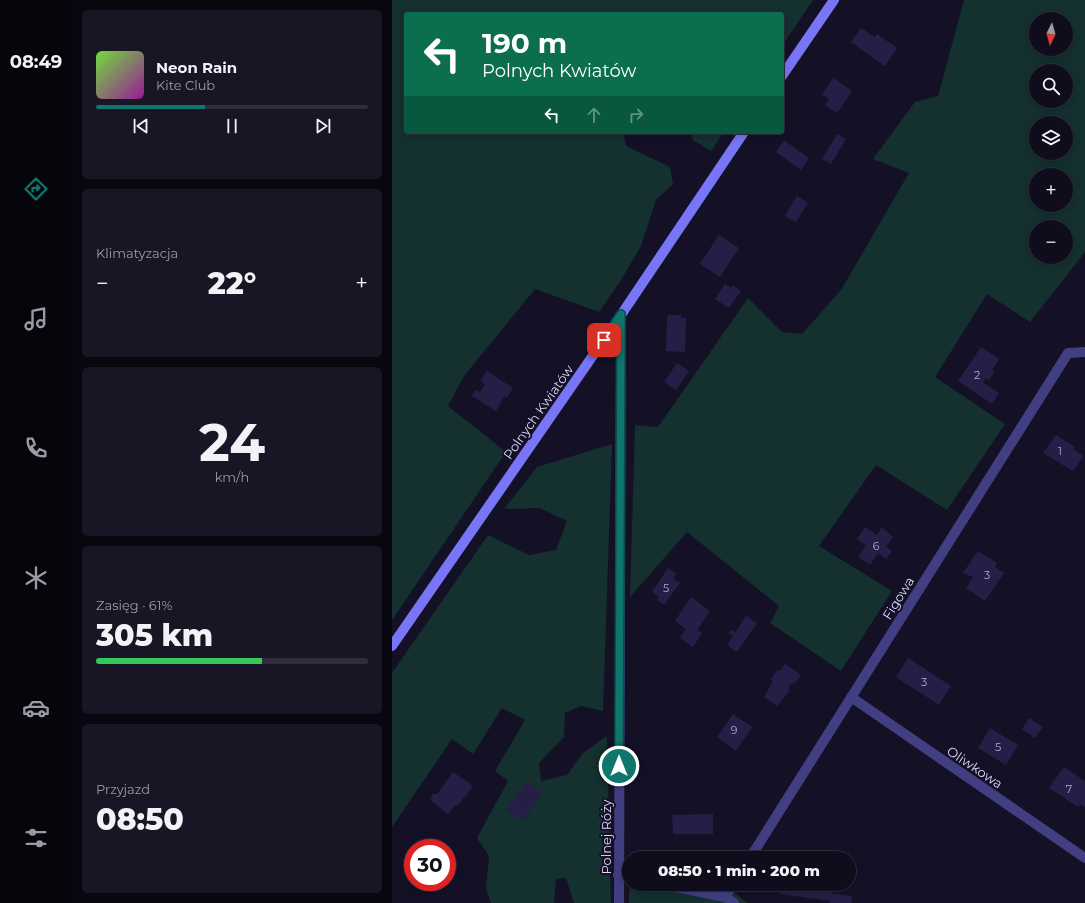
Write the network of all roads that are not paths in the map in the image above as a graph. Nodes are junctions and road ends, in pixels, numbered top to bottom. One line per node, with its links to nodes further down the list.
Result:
1 (834, 0): 2 (street)
2 (784, 73)
3 (743, 134): 4 (street, Polnych Kwiatów)
4 (621, 314): 6 (street, Polnych Kwiatów); 10 (street, Polnej Róży)
5 (1085, 352): 7 (street, Figowa)
6 (392, 646)
7 (851, 697): 8 (street, Figowa); 9 (street, Oliwkowa)
8 (754, 851)
9 (1085, 858)
10 (618, 875): 11 (street); 15 (street, Polnej Róży)
11 (622, 876)
12 (696, 891): 14 (street)
13 (729, 891): 14 (street)
14 (725, 897): 16 (street)
15 (619, 903)
16 (734, 903)

